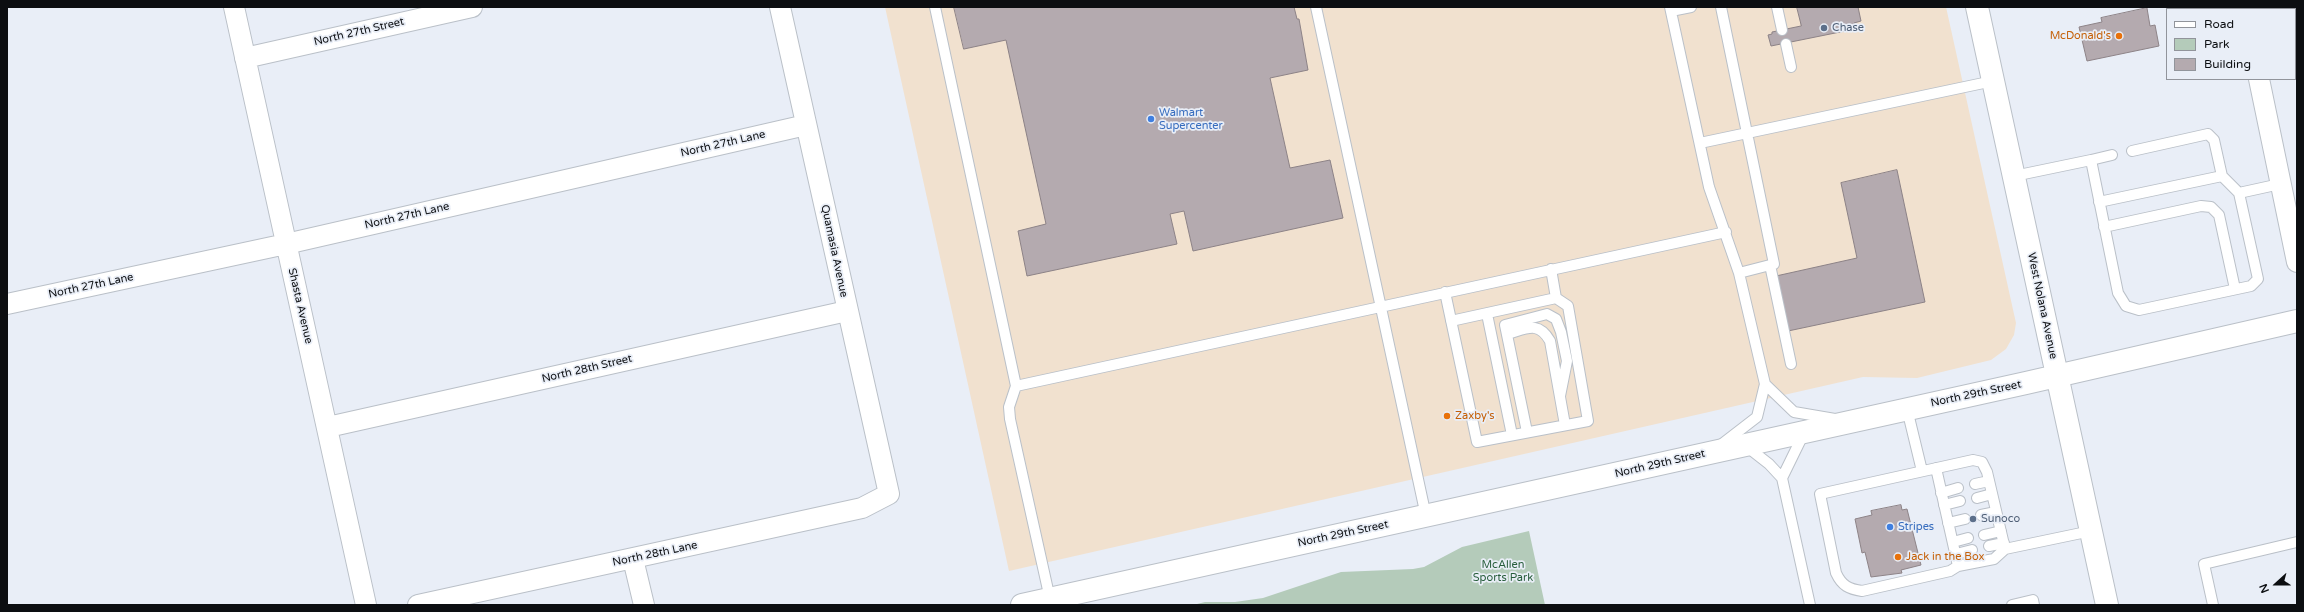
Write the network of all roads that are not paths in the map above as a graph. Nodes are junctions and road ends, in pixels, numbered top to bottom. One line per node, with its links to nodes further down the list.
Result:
1 (234, 7): 13 (street, Shasta Avenue)
2 (472, 7): 13 (street, North 27th Street)
3 (780, 7): 17 (street, Quamasia Avenue)
4 (935, 7): 48 (lane)
5 (1316, 7): 39 (lane)
6 (1691, 7): 10 (lane)
7 (1721, 7): 18 (lane)
8 (1777, 7): 11 (lane)
9 (1977, 7): 16 (street, West Nolana Avenue)
10 (1671, 9): 19 (lane)
11 (1782, 30)
12 (1786, 44): 14 (lane)
13 (245, 58): 30 (street, Shasta Avenue)
14 (1791, 66)
15 (2258, 80): 25 (street)
16 (1993, 81): 18 (lane); 23 (street, West Nolana Avenue)
17 (806, 125): 30 (street, North 27th Lane); 40 (street, Quamasia Avenue)
18 (1747, 133): 19 (lane); 32 (lane)
19 (1700, 143): 29 (lane)
20 (2132, 151): 24 (lane)
21 (2112, 155): 22 (lane)
22 (2091, 160): 23 (lane); 27 (lane)
23 (2014, 176): 46 (street, West Nolana Avenue)
24 (2222, 176): 26 (lane); 27 (lane)
25 (2280, 184): 26 (lane); 31 (street)
26 (2240, 193): 35 (lane)
27 (2100, 202): 28 (lane)
28 (2104, 227): 35 (lane); 35 (lane)
29 (1726, 232): 33 (lane); 34 (lane)
30 (286, 244): 38 (street, North 27th Lane); 53 (street, Shasta Avenue)
31 (2297, 262)
32 (1770, 266): 34 (lane); 45 (lane)
33 (1551, 269): 36 (lane); 37 (lane)
34 (1739, 273): 47 (lane)
35 (2235, 289)
36 (1445, 292): 39 (lane); 42 (lane)
37 (1556, 298): 41 (lane); 52 (lane)
38 (7, 304)
39 (1380, 305): 48 (lane); 72 (lane)
40 (847, 310): 53 (street, North 28th Street); 66 (street, Quamasia Avenue)
41 (1487, 314): 42 (lane); 56 (lane)
42 (1451, 321): 56 (lane)
43 (2297, 321): 46 (street, North 29th Street)
44 (1507, 334): 49 (lane); 49 (lane); 54 (lane)
45 (1792, 364)
46 (2057, 376): 50 (street, North 29th Street); 77 (street, West Nolana Avenue)
47 (1765, 384): 51 (lane); 58 (lane)
48 (1016, 386): 88 (lane)
49 (1560, 396): 52 (lane)
50 (1907, 409): 51 (street, North 29th Street); 60 (lane)
51 (1851, 422): 55 (street, North 29th Street)
52 (1565, 425): 54 (lane)
53 (328, 427): 89 (street, Shasta Avenue)
54 (1528, 432): 56 (lane)
55 (1804, 432): 57 (street, North 29th Street); 61 (lane)
56 (1512, 435)
57 (1744, 445): 58 (street, North 29th Street); 61 (lane)
58 (1712, 452): 72 (street, North 29th Street)
59 (1936, 468): 60 (lane); 62 (lane); 65 (lane)
60 (1922, 471): 87 (lane)
61 (1782, 478): 93 (lane)
62 (1989, 481): 63 (lane); 67 (lane)
63 (1975, 484)
64 (1958, 488): 65 (lane)
65 (1942, 493): 70 (lane)
66 (889, 494): 86 (street, North 28th Lane)
67 (1992, 494): 68 (lane); 71 (lane)
68 (1977, 498)
69 (1960, 501): 70 (lane)
70 (1944, 505): 75 (lane)
71 (1996, 512): 73 (lane); 76 (lane)
72 (1426, 516): 88 (street, North 29th Street)
73 (1981, 516)
74 (1965, 519): 75 (lane)
75 (1948, 523): 80 (lane)
76 (2001, 531): 78 (lane); 83 (lane)
77 (2091, 532): 83 (lane); 96 (street, West Nolana Avenue)
78 (1984, 535)
79 (1968, 538): 80 (lane)
80 (1953, 542): 85 (lane)
81 (2297, 542): 97 (lane)
82 (1989, 546): 83 (lane)
83 (2004, 546): 87 (lane)
84 (1972, 550): 85 (lane)
85 (1956, 554): 87 (lane)
86 (633, 558): 90 (street, North 28th Lane); 91 (street)
87 (1958, 566)
88 (1050, 599): 92 (street, North 29th Street)
89 (366, 605)
90 (418, 605)
91 (644, 605)
92 (1022, 605)
93 (1810, 605)
94 (2012, 605): 95 (lane)
95 (2034, 605)
96 (2107, 605)
97 (2213, 605)

